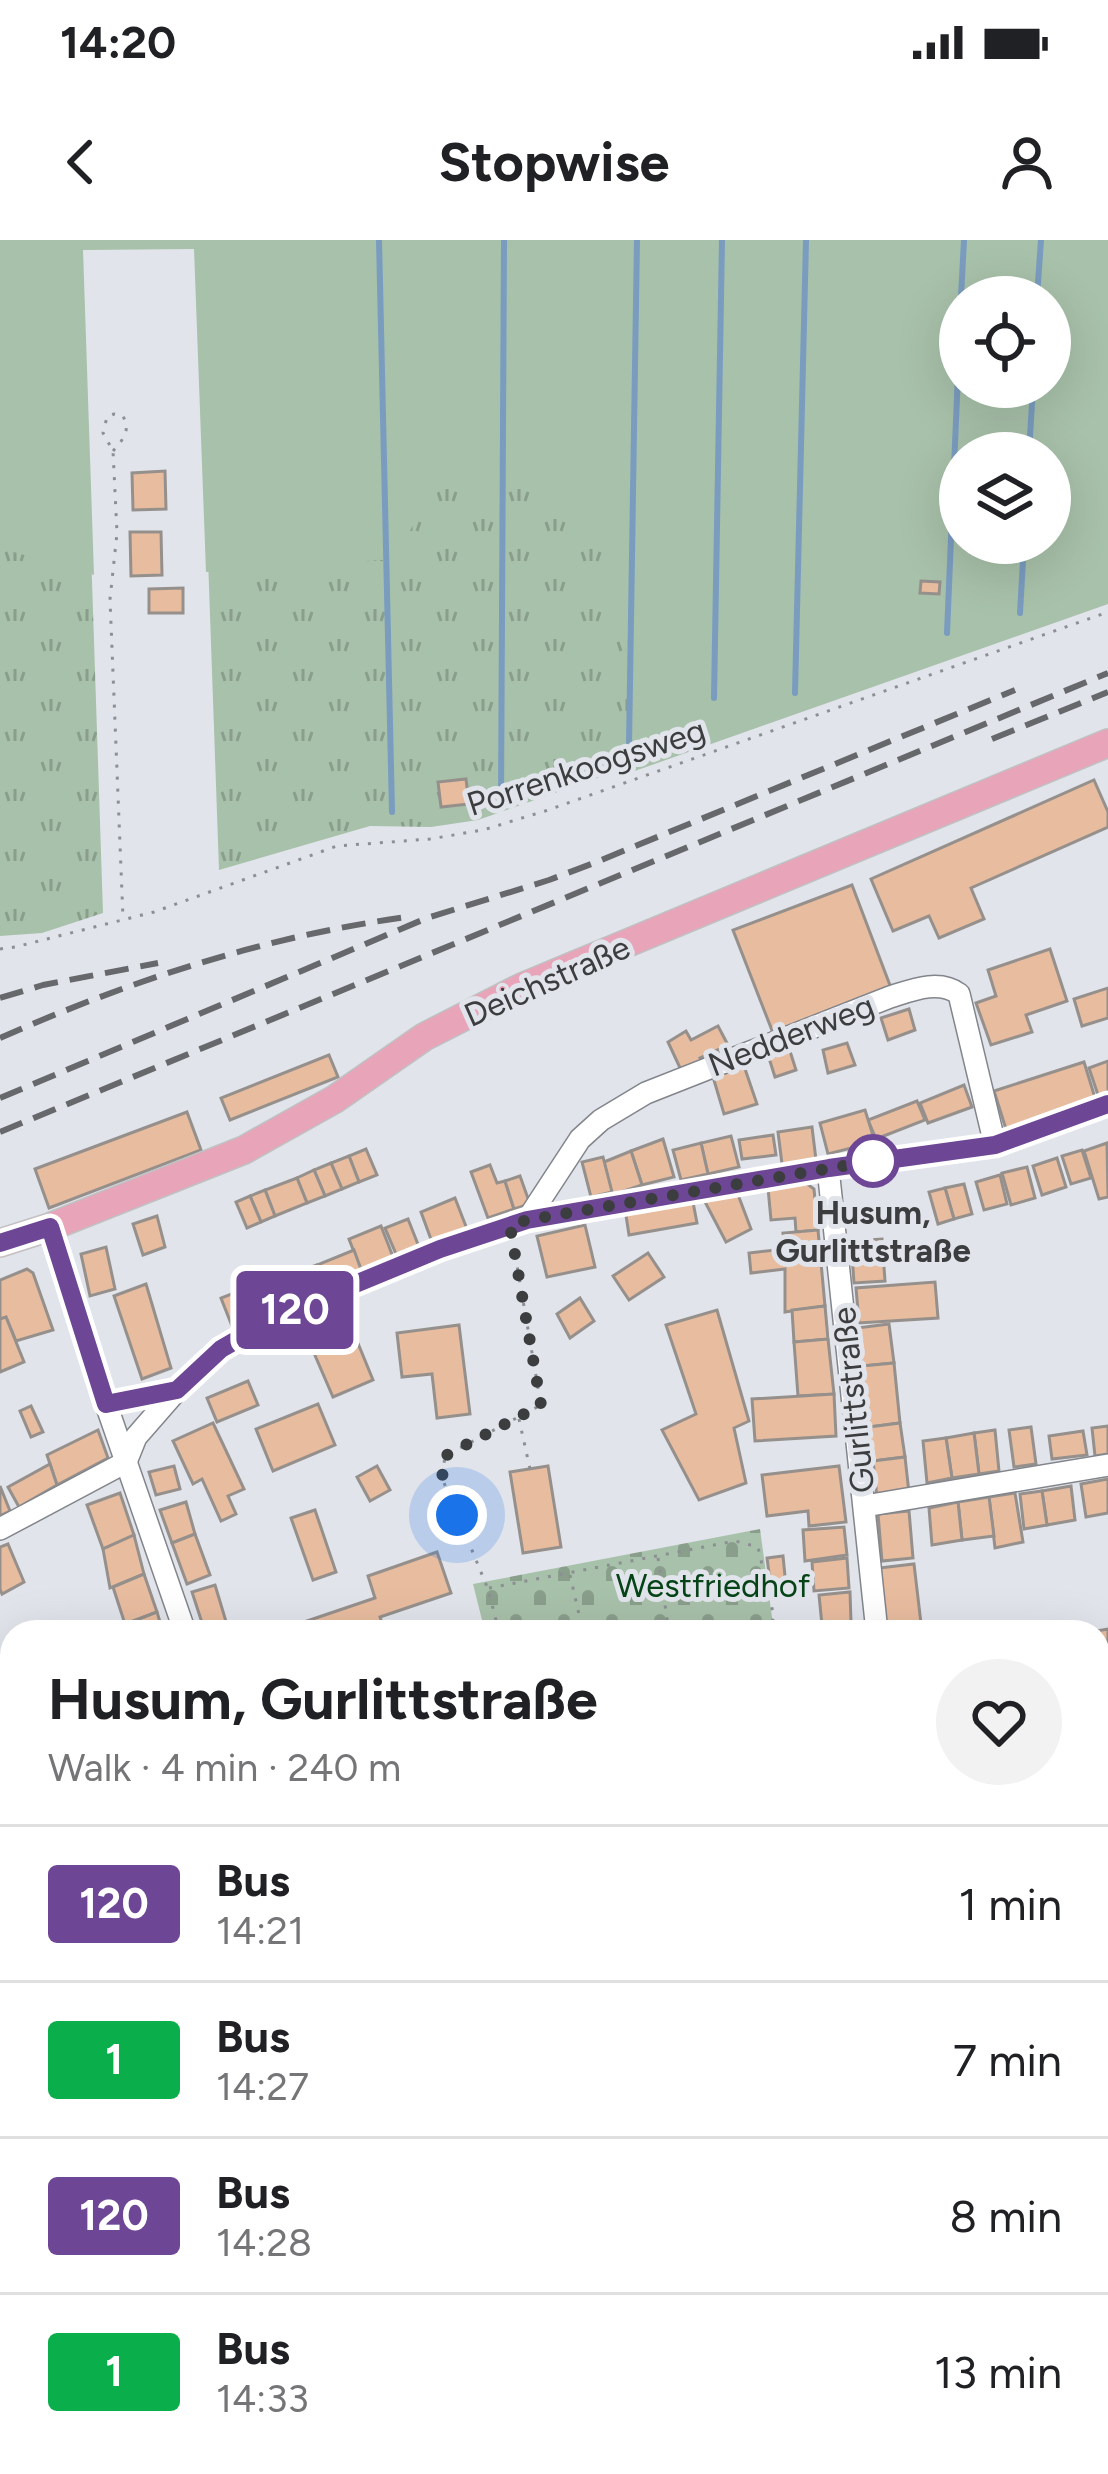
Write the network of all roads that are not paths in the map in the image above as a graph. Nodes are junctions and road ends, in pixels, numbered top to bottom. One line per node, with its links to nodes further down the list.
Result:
1 (1108, 743): 6 (main road, Deichstraße)
2 (1108, 1103): 3 (street)
3 (995, 1145): 4 (street); 5 (street, Nedderweg)
4 (829, 1168): 5 (street); 12 (street, Gurlittstraße)
5 (519, 1223): 8 (street)
6 (50, 1227): 7 (main road, Deichstraße); 9 (street)
7 (0, 1243)
8 (177, 1390): 9 (street); 10 (street)
9 (106, 1404): 10 (street)
10 (126, 1462): 13 (street); 14 (street)
11 (1108, 1465): 12 (street)
12 (865, 1505): 15 (street, Gurlittstraße)
13 (0, 1529)
14 (181, 1620)
15 (876, 1620)

